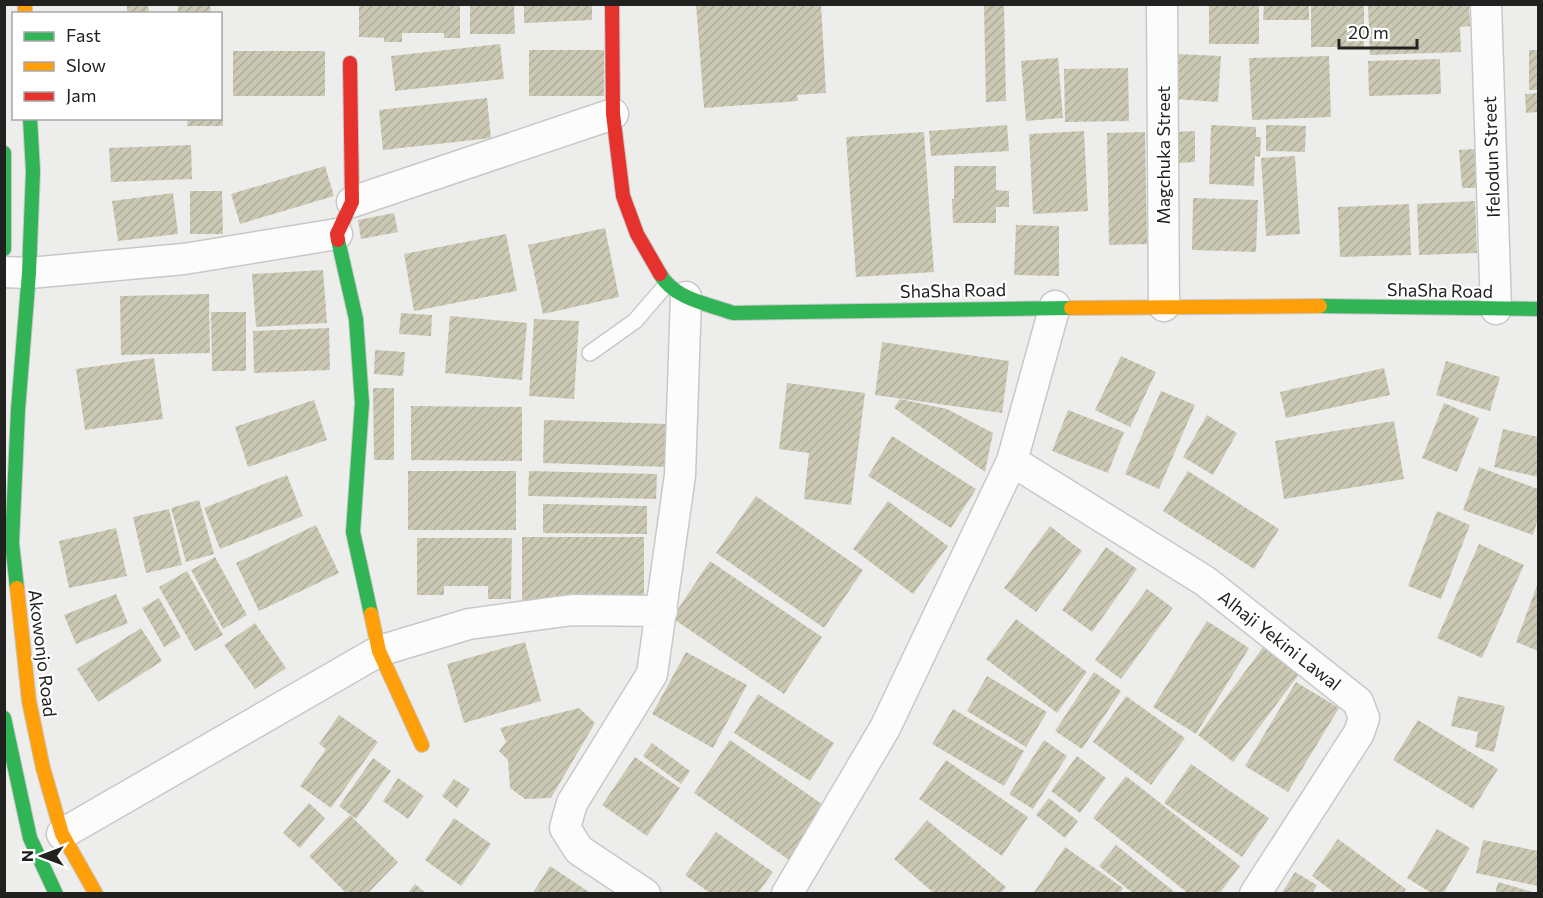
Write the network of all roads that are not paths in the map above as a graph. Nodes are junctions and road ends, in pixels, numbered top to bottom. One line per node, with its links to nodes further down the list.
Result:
1 (612, 4): 5 (street)
2 (1162, 4): 13 (street, Magchuka Street)
3 (1486, 4): 14 (street, Ifelodun Street)
4 (350, 63): 8 (street)
5 (613, 114): 8 (street); 11 (street)
6 (30, 120): 10 (street, Akowonjo Road)
7 (4, 153): 10 (street, Akowonjo Road)
8 (352, 202): 9 (street)
9 (337, 234): 10 (street); 19 (street)
10 (13, 254): 22 (street, Akowonjo Road)
11 (676, 291): 12 (street, ShaSha Road); 16 (lane); 18 (street)
12 (1055, 306): 13 (street, ShaSha Road); 17 (street)
13 (1164, 306): 14 (street, ShaSha Road)
14 (1496, 309): 15 (street, ShaSha Road)
15 (1539, 309)
16 (590, 353)
17 (1012, 460): 26 (street); 27 (street, Alhaji Yekini Lawal)
18 (662, 611): 19 (street); 25 (street)
19 (379, 651): 21 (street); 22 (street)
20 (4, 718): 23 (street)
21 (422, 745)
22 (62, 834): 24 (street, Akowonjo Road)
23 (56, 894)
24 (96, 894)
25 (645, 894)
26 (788, 894)
27 (1255, 894)

